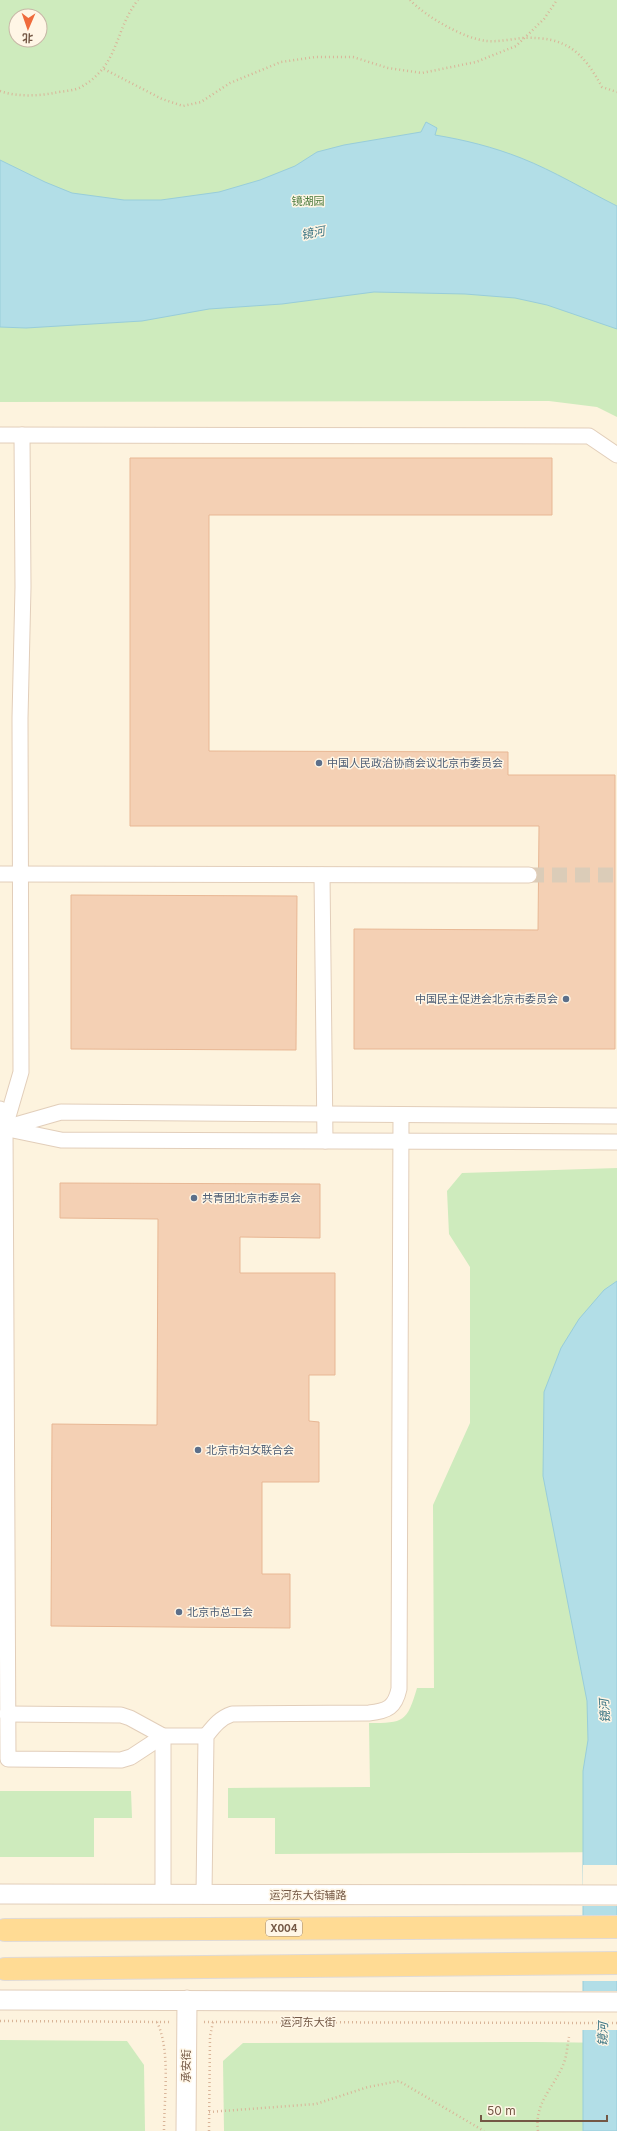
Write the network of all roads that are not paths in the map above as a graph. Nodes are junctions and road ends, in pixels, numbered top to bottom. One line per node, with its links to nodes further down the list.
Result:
1 (0, 435): 2 (street)
2 (22, 435): 3 (street); 5 (street)
3 (617, 455)
4 (0, 874): 5 (street)
5 (21, 874): 6 (street); 12 (street)
6 (322, 875): 7 (street); 9 (street)
7 (529, 875)
8 (0, 1109): 12 (street)
9 (324, 1115): 10 (street); 12 (street); 13 (street)
10 (401, 1115): 11 (street); 14 (street)
11 (617, 1116)
12 (5, 1128): 13 (street); 16 (street)
13 (324, 1141): 14 (street)
14 (401, 1141): 15 (street); 18 (street)
15 (617, 1142)
16 (7, 1714): 17 (street); 17 (street)
17 (163, 1736): 18 (street); 20 (street)
18 (206, 1736): 21 (street)
19 (0, 1894): 20 (street, 运河东大街辅路)
20 (163, 1894): 21 (street, 运河东大街辅路)
21 (204, 1895): 22 (street, 运河东大街辅路)
22 (617, 1895)
23 (617, 1927): 24 (main road, X004)
24 (5, 1930)
25 (617, 1963): 26 (main road)
26 (5, 1969)
27 (0, 2000): 28 (street)
28 (187, 2000): 29 (street); 30 (street, 承安街)
29 (617, 2002)
30 (186, 2131)

